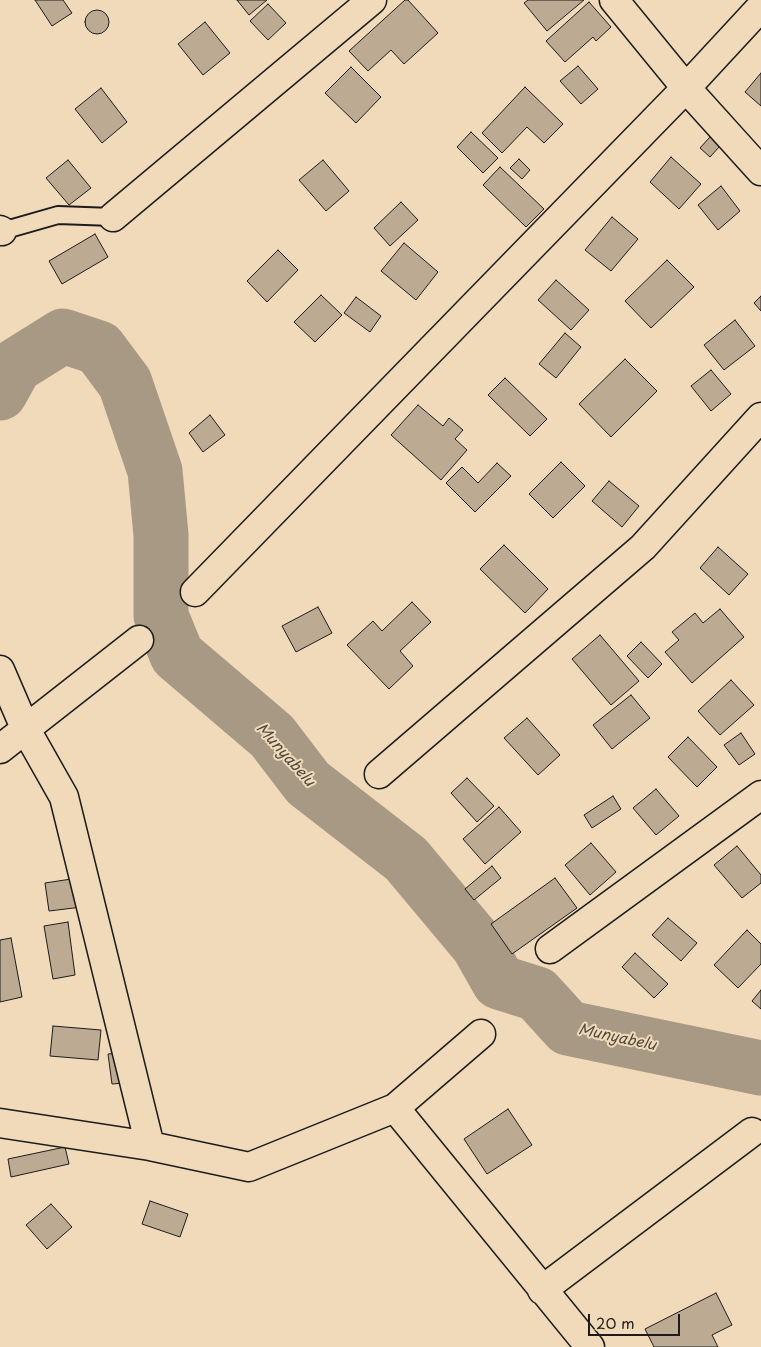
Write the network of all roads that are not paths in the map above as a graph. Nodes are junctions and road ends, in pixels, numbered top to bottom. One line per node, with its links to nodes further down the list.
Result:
1 (372, 0): 6 (street)
2 (614, 0): 4 (street)
3 (761, 7): 4 (street)
4 (686, 88): 5 (street); 9 (street)
5 (761, 171)
6 (113, 217): 7 (lane)
7 (1, 231)
8 (761, 417): 14 (street)
9 (196, 592)
10 (140, 640): 12 (street)
11 (0, 670): 12 (street)
12 (25, 728): 13 (street); 21 (street)
13 (0, 749)
14 (379, 774)
15 (761, 795): 16 (street)
16 (550, 949)
17 (481, 1034): 18 (street)
18 (395, 1108): 21 (street); 22 (street)
19 (0, 1123): 21 (street)
20 (752, 1132): 22 (street)
21 (150, 1146)
22 (542, 1290): 23 (street)
23 (590, 1347)

